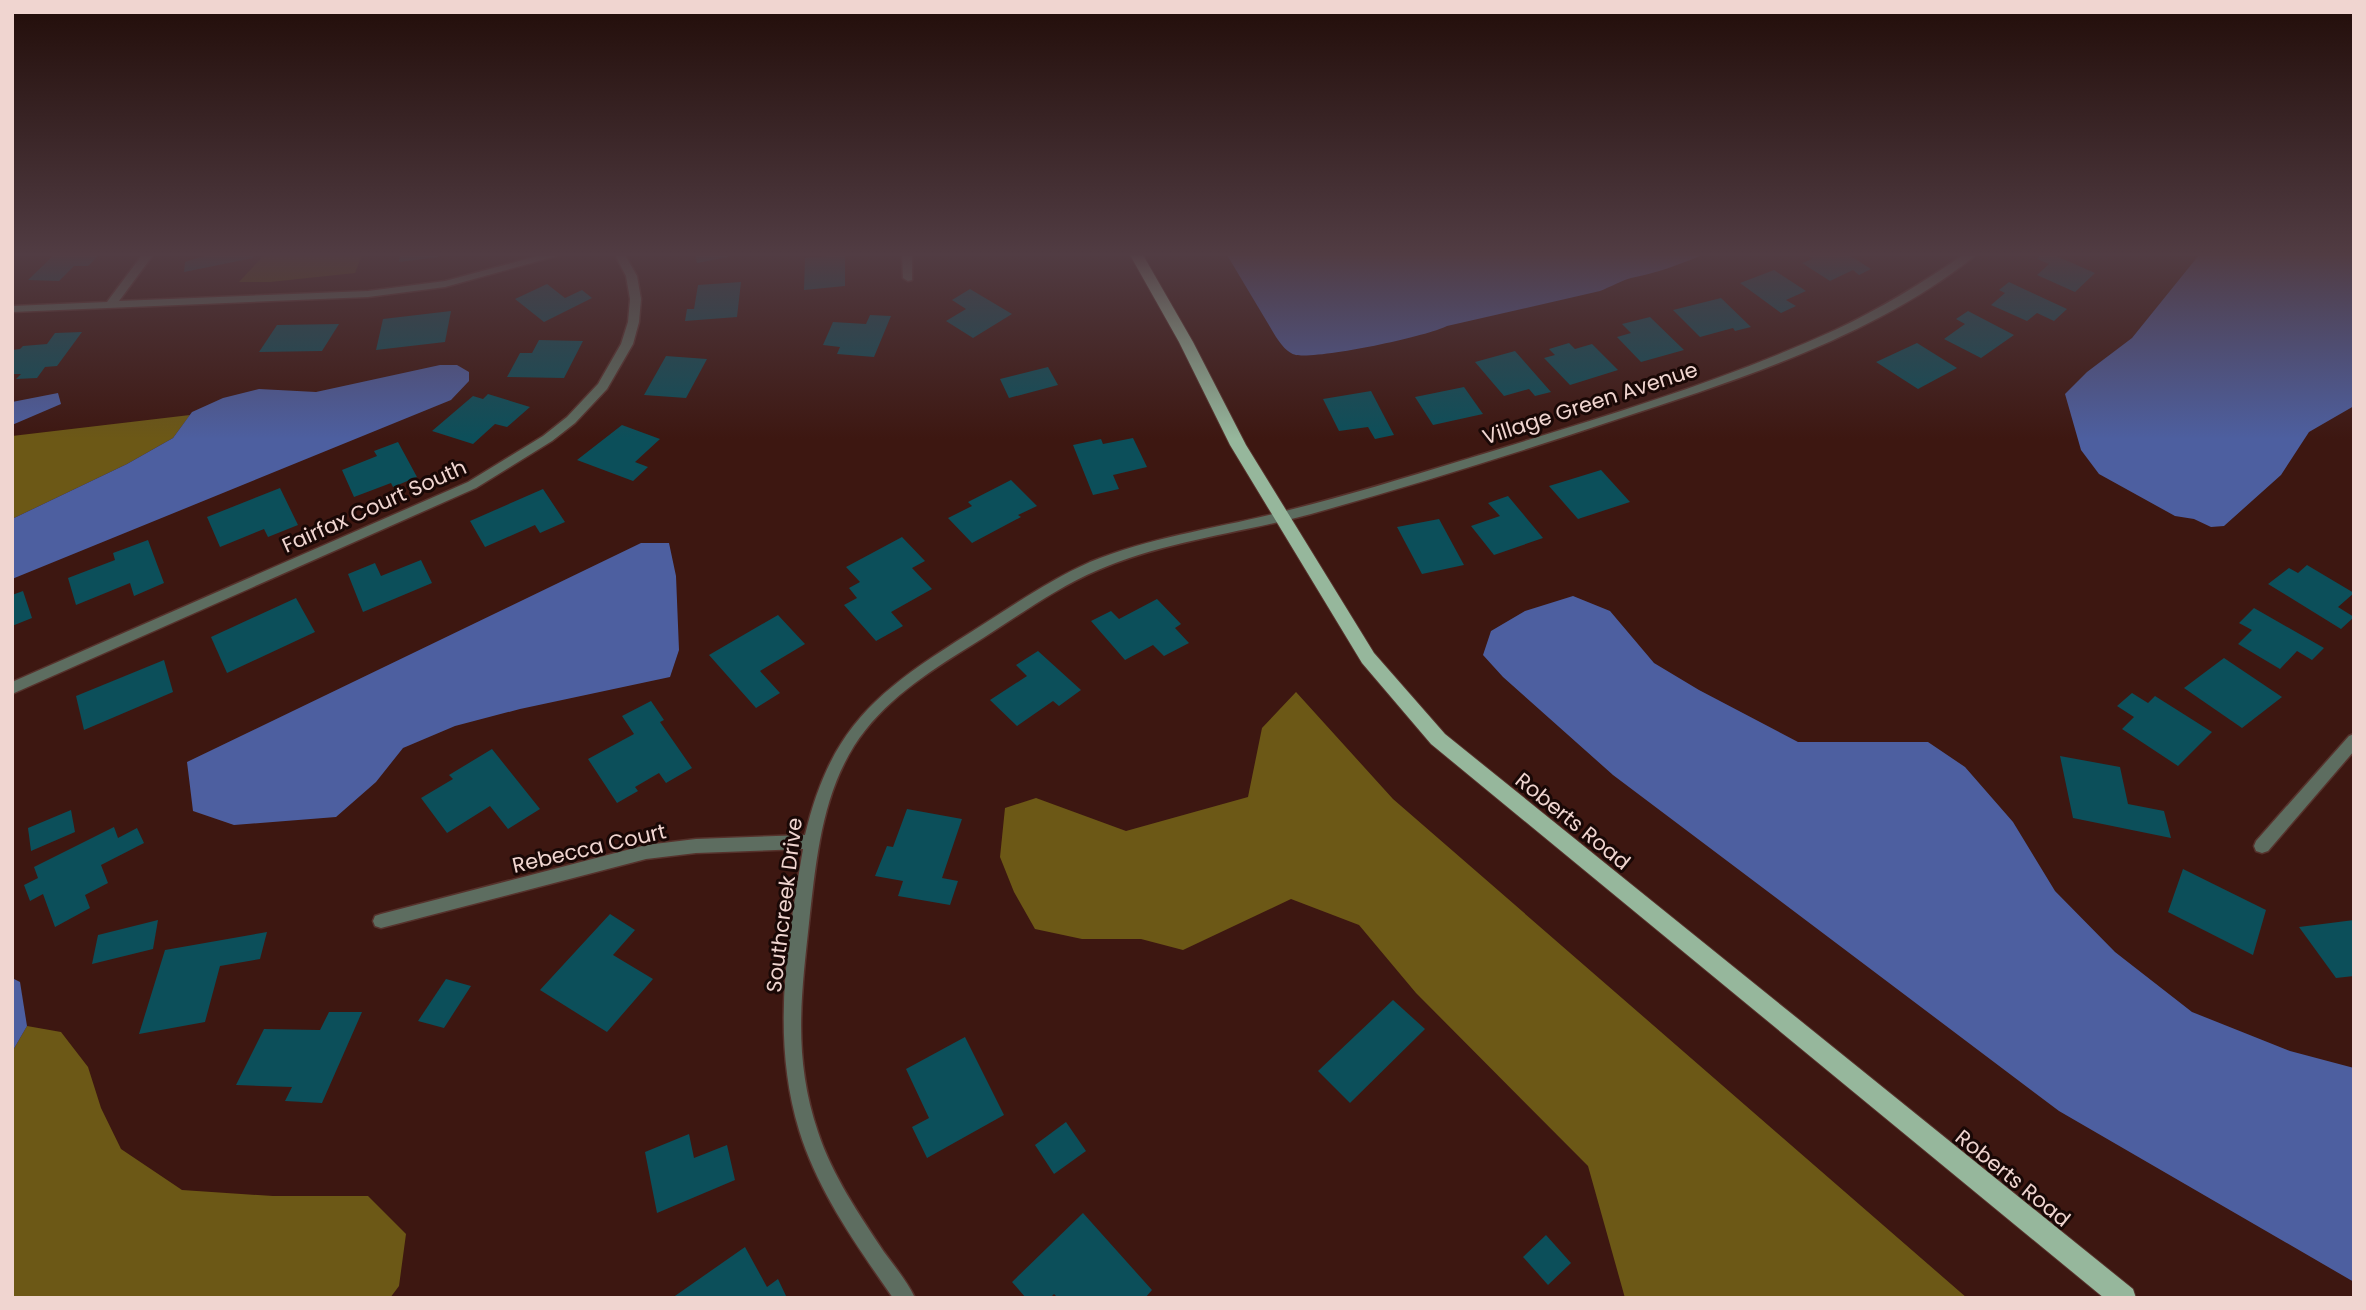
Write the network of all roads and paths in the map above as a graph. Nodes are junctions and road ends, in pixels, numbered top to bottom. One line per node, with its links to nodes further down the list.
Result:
1 (635, 316): 5 (street, Fairfax Court South)
2 (1171, 316): 4 (main road, Roberts Road)
3 (1875, 316): 4 (street, Village Green Avenue)
4 (1282, 517): 7 (street, Southcreek Drive); 11 (main road, Roberts Road)
5 (12, 688)
6 (2354, 740): 8 (street)
7 (810, 842): 9 (street, Rebecca Court); 10 (street, Southcreek Drive)
8 (2262, 846)
9 (381, 921)
10 (905, 1298)
11 (2124, 1298)

